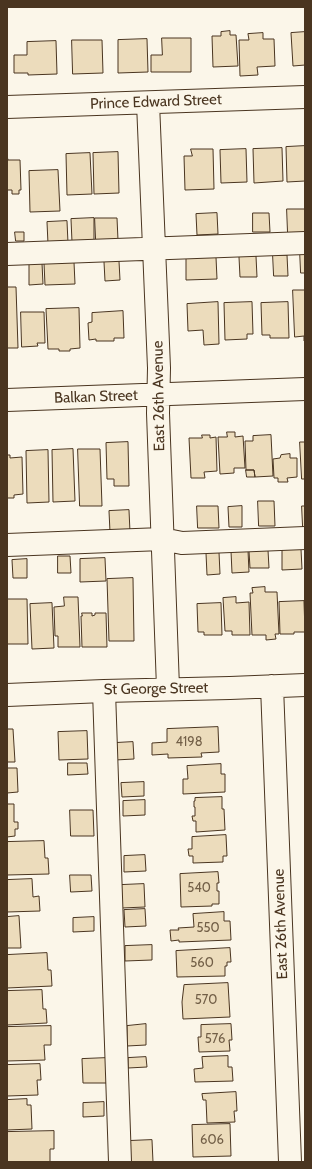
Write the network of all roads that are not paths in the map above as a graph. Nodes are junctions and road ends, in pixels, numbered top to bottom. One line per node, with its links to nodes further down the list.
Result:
1 (305, 97): 2 (street, Prince Edward Street)
2 (148, 103): 3 (street, Prince Edward Street); 5 (street, East 26th Avenue)
3 (7, 107)
4 (305, 242): 5 (street)
5 (154, 248): 6 (street); 8 (street, East 26th Avenue)
6 (7, 254)
7 (305, 389): 8 (street, Balkan Street)
8 (158, 394): 9 (street, Balkan Street); 11 (street, East 26th Avenue)
9 (7, 400)
10 (305, 538): 11 (street)
11 (162, 539): 12 (street); 15 (street, East 26th Avenue)
12 (7, 545)
13 (305, 684): 14 (street, St George Street)
14 (272, 686): 15 (street, St George Street); 19 (street, East 26th Avenue)
15 (168, 688): 16 (street, St George Street)
16 (104, 690): 17 (street, St George Street); 18 (street)
17 (7, 695)
18 (120, 1162)
19 (290, 1162)

